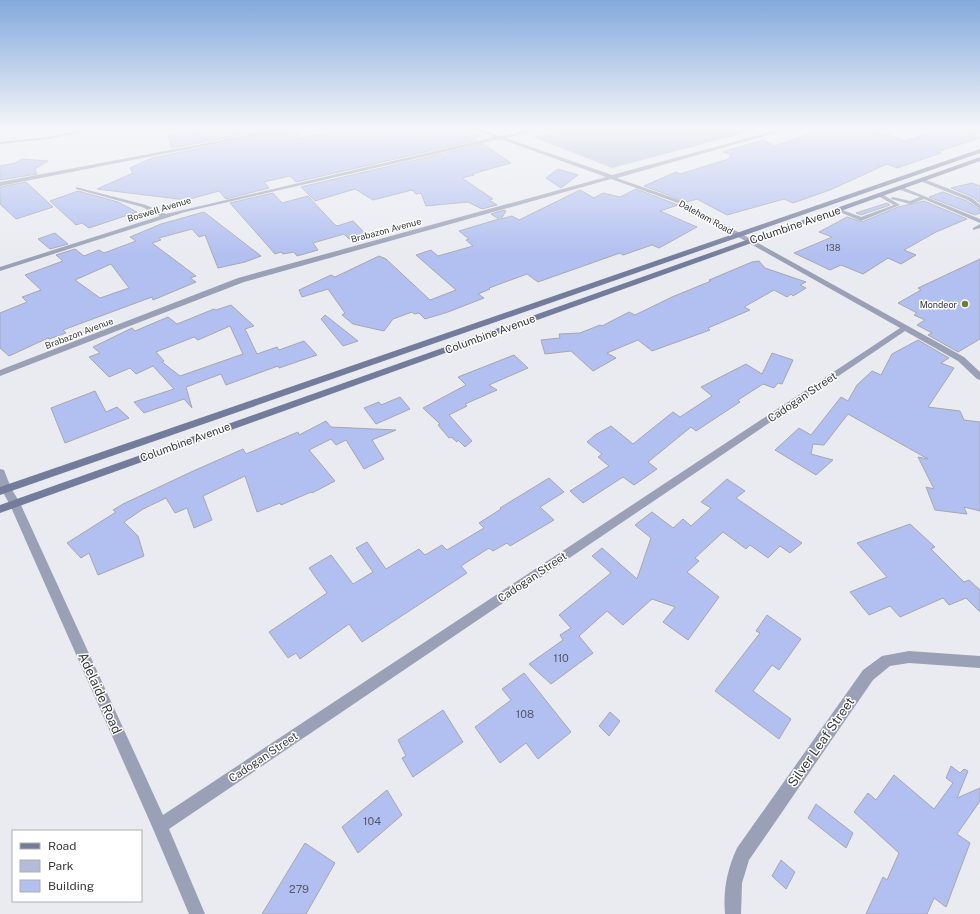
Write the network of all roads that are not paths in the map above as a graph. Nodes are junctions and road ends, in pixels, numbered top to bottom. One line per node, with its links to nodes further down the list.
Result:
1 (65, 172): 9 (street)
2 (349, 172): 17 (street, Boswell Avenue)
3 (597, 172): 7 (street, Daleham Road)
4 (631, 172): 7 (street, Brabazon Avenue)
5 (920, 172): 12 (main road, Columbine Avenue)
6 (945, 172): 8 (main road, Columbine Avenue)
7 (612, 177): 19 (street, Daleham Road); 25 (street, Brabazon Avenue)
8 (922, 180): 11 (main road, Columbine Avenue); 15 (lane)
9 (0, 184)
10 (78, 188): 17 (street)
11 (900, 188): 13 (main road, Columbine Avenue); 14 (lane)
12 (862, 192): 13 (main road); 19 (main road, Columbine Avenue)
13 (879, 195): 14 (lane); 16 (main road, Columbine Avenue); 16 (lane)
14 (924, 197): 18 (lane)
15 (980, 207)
16 (838, 210): 20 (main road, Columbine Avenue)
17 (164, 216): 21 (street, Boswell Avenue)
18 (980, 221)
19 (739, 235): 20 (street, Daleham Road); 22 (main road, Columbine Avenue)
20 (751, 241): 23 (main road, Columbine Avenue); 24 (street, Daleham Road)
21 (0, 269)
22 (559, 297): 23 (main road); 26 (main road, Columbine Avenue)
23 (569, 306): 28 (main road, Columbine Avenue)
24 (905, 328): 27 (street, Daleham Road); 34 (street, Cadogan Street)
25 (0, 373)
26 (334, 376): 28 (main road); 30 (main road, Columbine Avenue)
27 (980, 377)
28 (341, 387): 31 (main road, Columbine Avenue)
29 (0, 473): 30 (street, Adelaide Road)
30 (3, 490): 31 (street, Adelaide Road)
31 (16, 503): 32 (main road, Columbine Avenue); 34 (street, Adelaide Road)
32 (0, 509)
33 (980, 662): 36 (street, Silver Leaf Street)
34 (160, 826): 35 (street, Adelaide Road)
35 (197, 914)
36 (733, 914)

